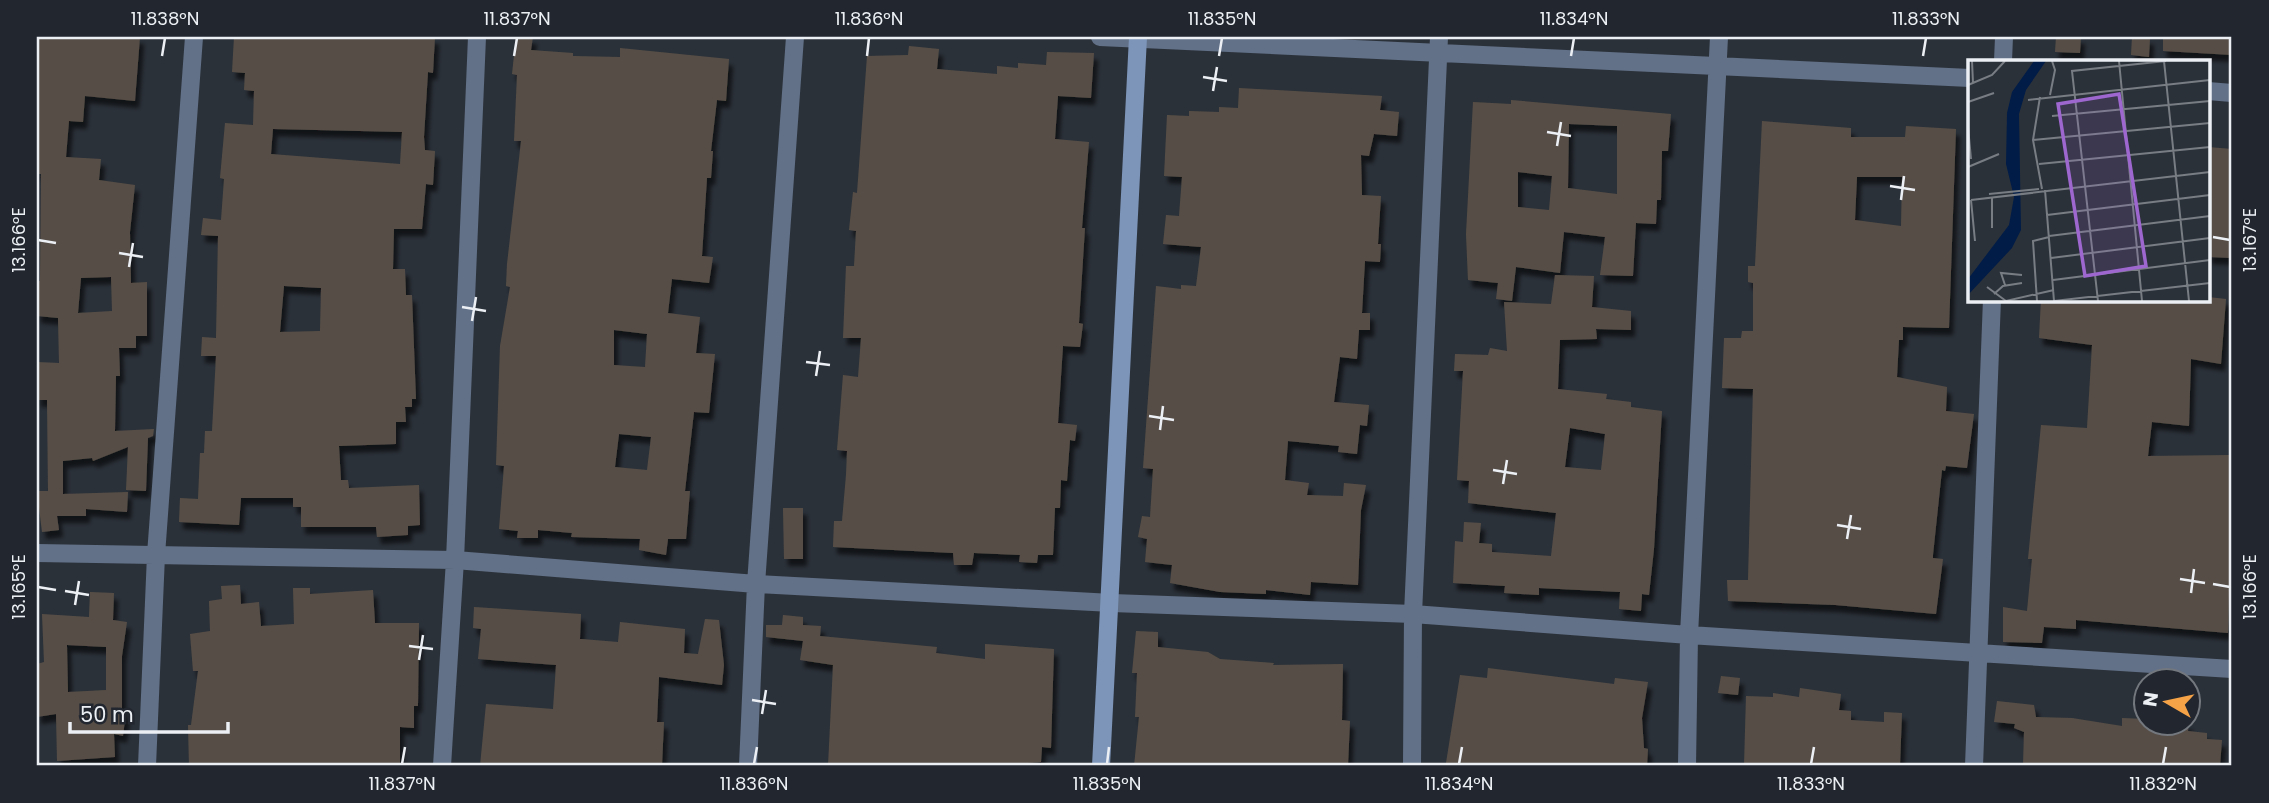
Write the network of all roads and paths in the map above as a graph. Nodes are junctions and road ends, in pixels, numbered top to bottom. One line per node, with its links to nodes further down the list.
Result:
1 (194, 37): 16 (street)
2 (477, 37): 17 (street)
3 (795, 37): 18 (street)
4 (1100, 37): 7 (street)
5 (1719, 37): 10 (street)
6 (2004, 37): 9 (street)
7 (1138, 38): 8 (street); 19 (main road)
8 (1439, 45): 10 (street); 20 (street)
9 (2003, 60)
10 (1718, 66): 11 (street); 21 (street)
11 (1968, 78)
12 (2210, 91): 13 (street)
13 (2232, 93)
14 (1992, 301): 22 (street)
15 (37, 553): 16 (street)
16 (156, 555): 17 (street); 24 (street)
17 (455, 560): 18 (street); 25 (street)
18 (756, 584): 19 (street); 26 (street)
19 (1112, 603): 20 (street); 27 (main road)
20 (1413, 614): 21 (street); 28 (street)
21 (1689, 635): 22 (street); 29 (street)
22 (1976, 651): 23 (street); 30 (street)
23 (2232, 669)
24 (148, 766)
25 (442, 766)
26 (748, 766)
27 (1101, 766)
28 (1412, 766)
29 (1687, 766)
30 (1974, 766)

